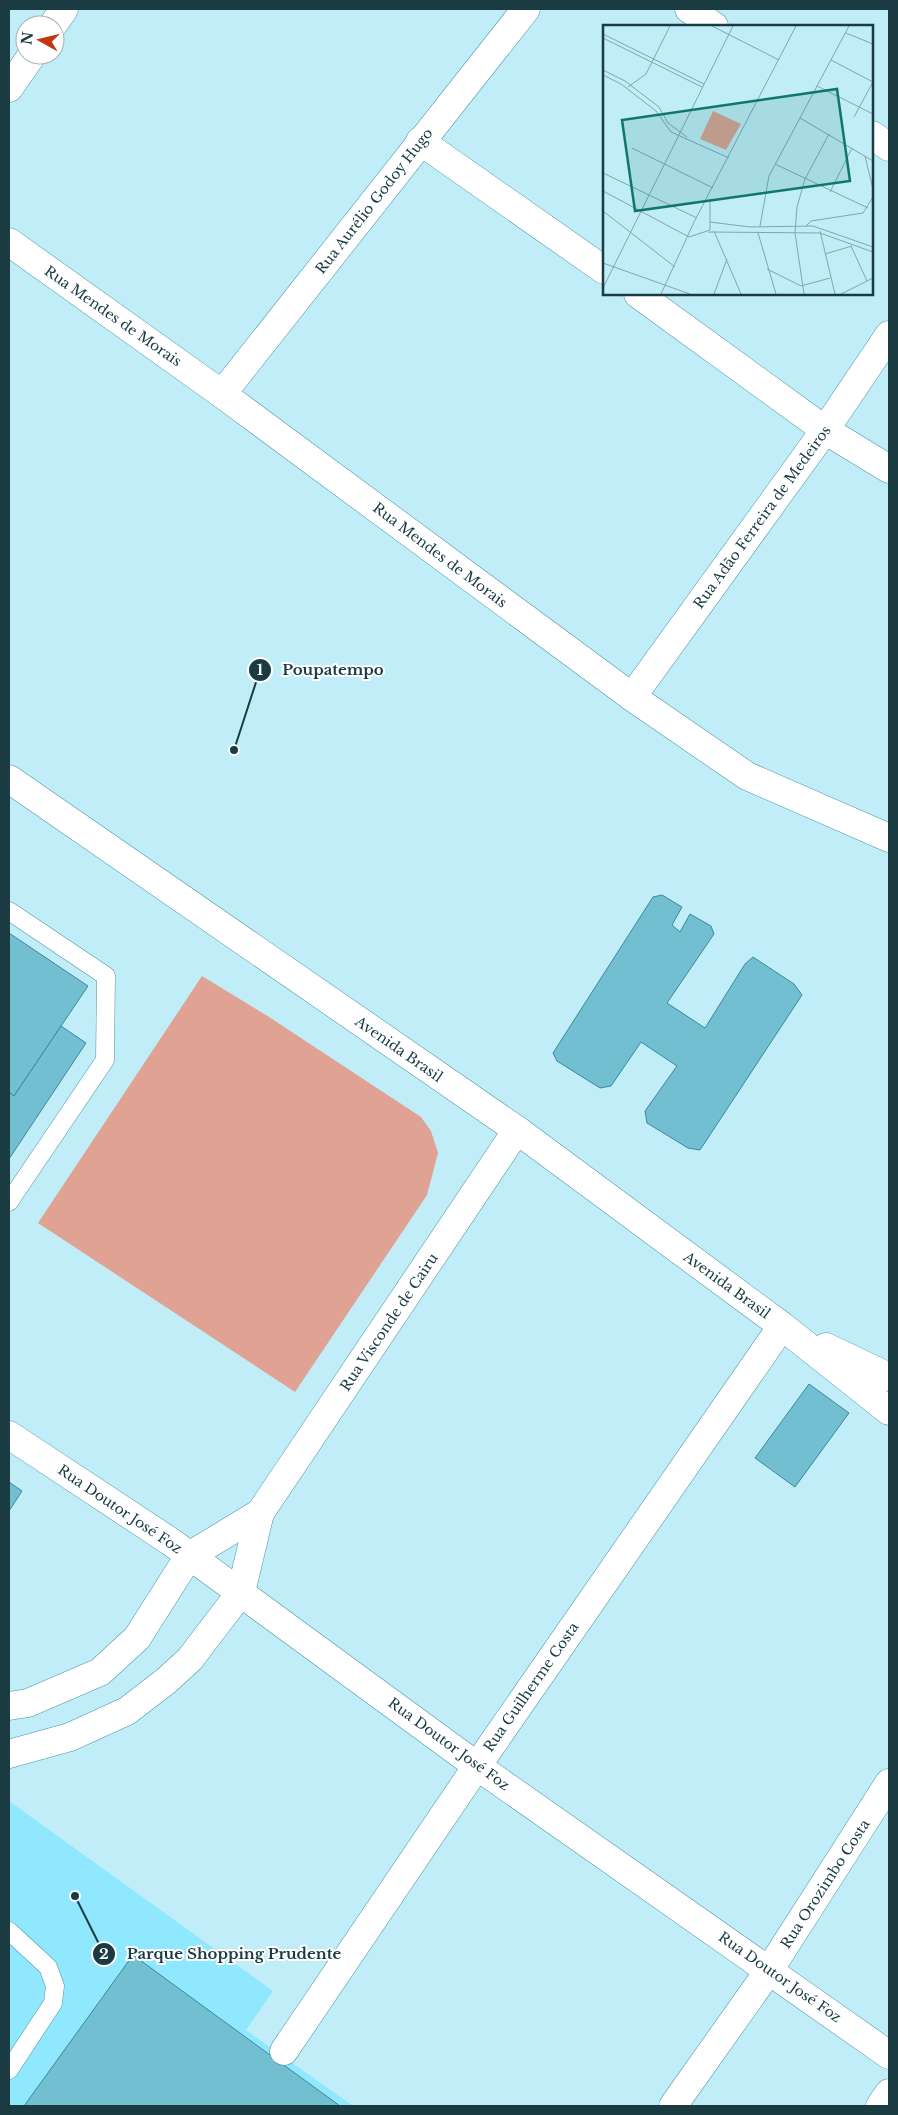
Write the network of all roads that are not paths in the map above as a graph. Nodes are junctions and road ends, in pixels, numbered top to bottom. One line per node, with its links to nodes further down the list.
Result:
1 (526, 9): 7 (street, Rua Aurélio Godoy Hugo)
2 (689, 9): 3 (street)
3 (713, 25)
4 (25, 65): 5 (street)
5 (9, 88)
6 (873, 136): 8 (street)
7 (420, 141): 10 (street); 13 (street, Rua Aurélio Godoy Hugo)
8 (889, 147)
9 (9, 242): 13 (street, Rua Mendes de Morais)
10 (603, 269)
11 (639, 295): 14 (street)
12 (889, 335): 14 (street, Rua Adão Ferreira de Medeiros)
13 (222, 394): 16 (street, Rua Mendes de Morais)
14 (825, 430): 15 (street); 16 (street, Rua Adão Ferreira de Medeiros)
15 (889, 469)
16 (632, 697): 18 (street, Rua Mendes de Morais)
17 (9, 780): 20 (street, Avenida Brasil)
18 (889, 838)
19 (9, 911): 21 (lane)
20 (517, 1130): 22 (street, Avenida Brasil); 26 (street, Rua Visconde de Cairu)
21 (9, 1202)
22 (782, 1326): 23 (street); 24 (street); 31 (street, Rua Guilherme Costa)
23 (889, 1377)
24 (889, 1411)
25 (9, 1435): 27 (street, Rua Doutor José Foz)
26 (260, 1513): 27 (street, Rua Visconde de Cairu); 28 (street, Rua Visconde de Cairu)
27 (189, 1556): 28 (street, Rua Doutor José Foz); 29 (street, Rua Visconde de Cairu)
28 (241, 1592): 30 (street, Rua Visconde de Cairu); 31 (street, Rua Doutor José Foz)
29 (9, 1706)
30 (9, 1754)
31 (477, 1766): 34 (street, Rua Doutor José Foz); 35 (street, Rua Guilherme Costa)
32 (889, 1783): 34 (street, Rua Orozimbo Costa)
33 (9, 1932): 37 (lane)
34 (770, 1969): 36 (street, Rua Doutor José Foz); 39 (street, Rua Orozimbo Costa)
35 (284, 2050)
36 (889, 2055)
37 (9, 2070)
38 (889, 2093): 40 (street)
39 (673, 2106)
40 (880, 2106)

